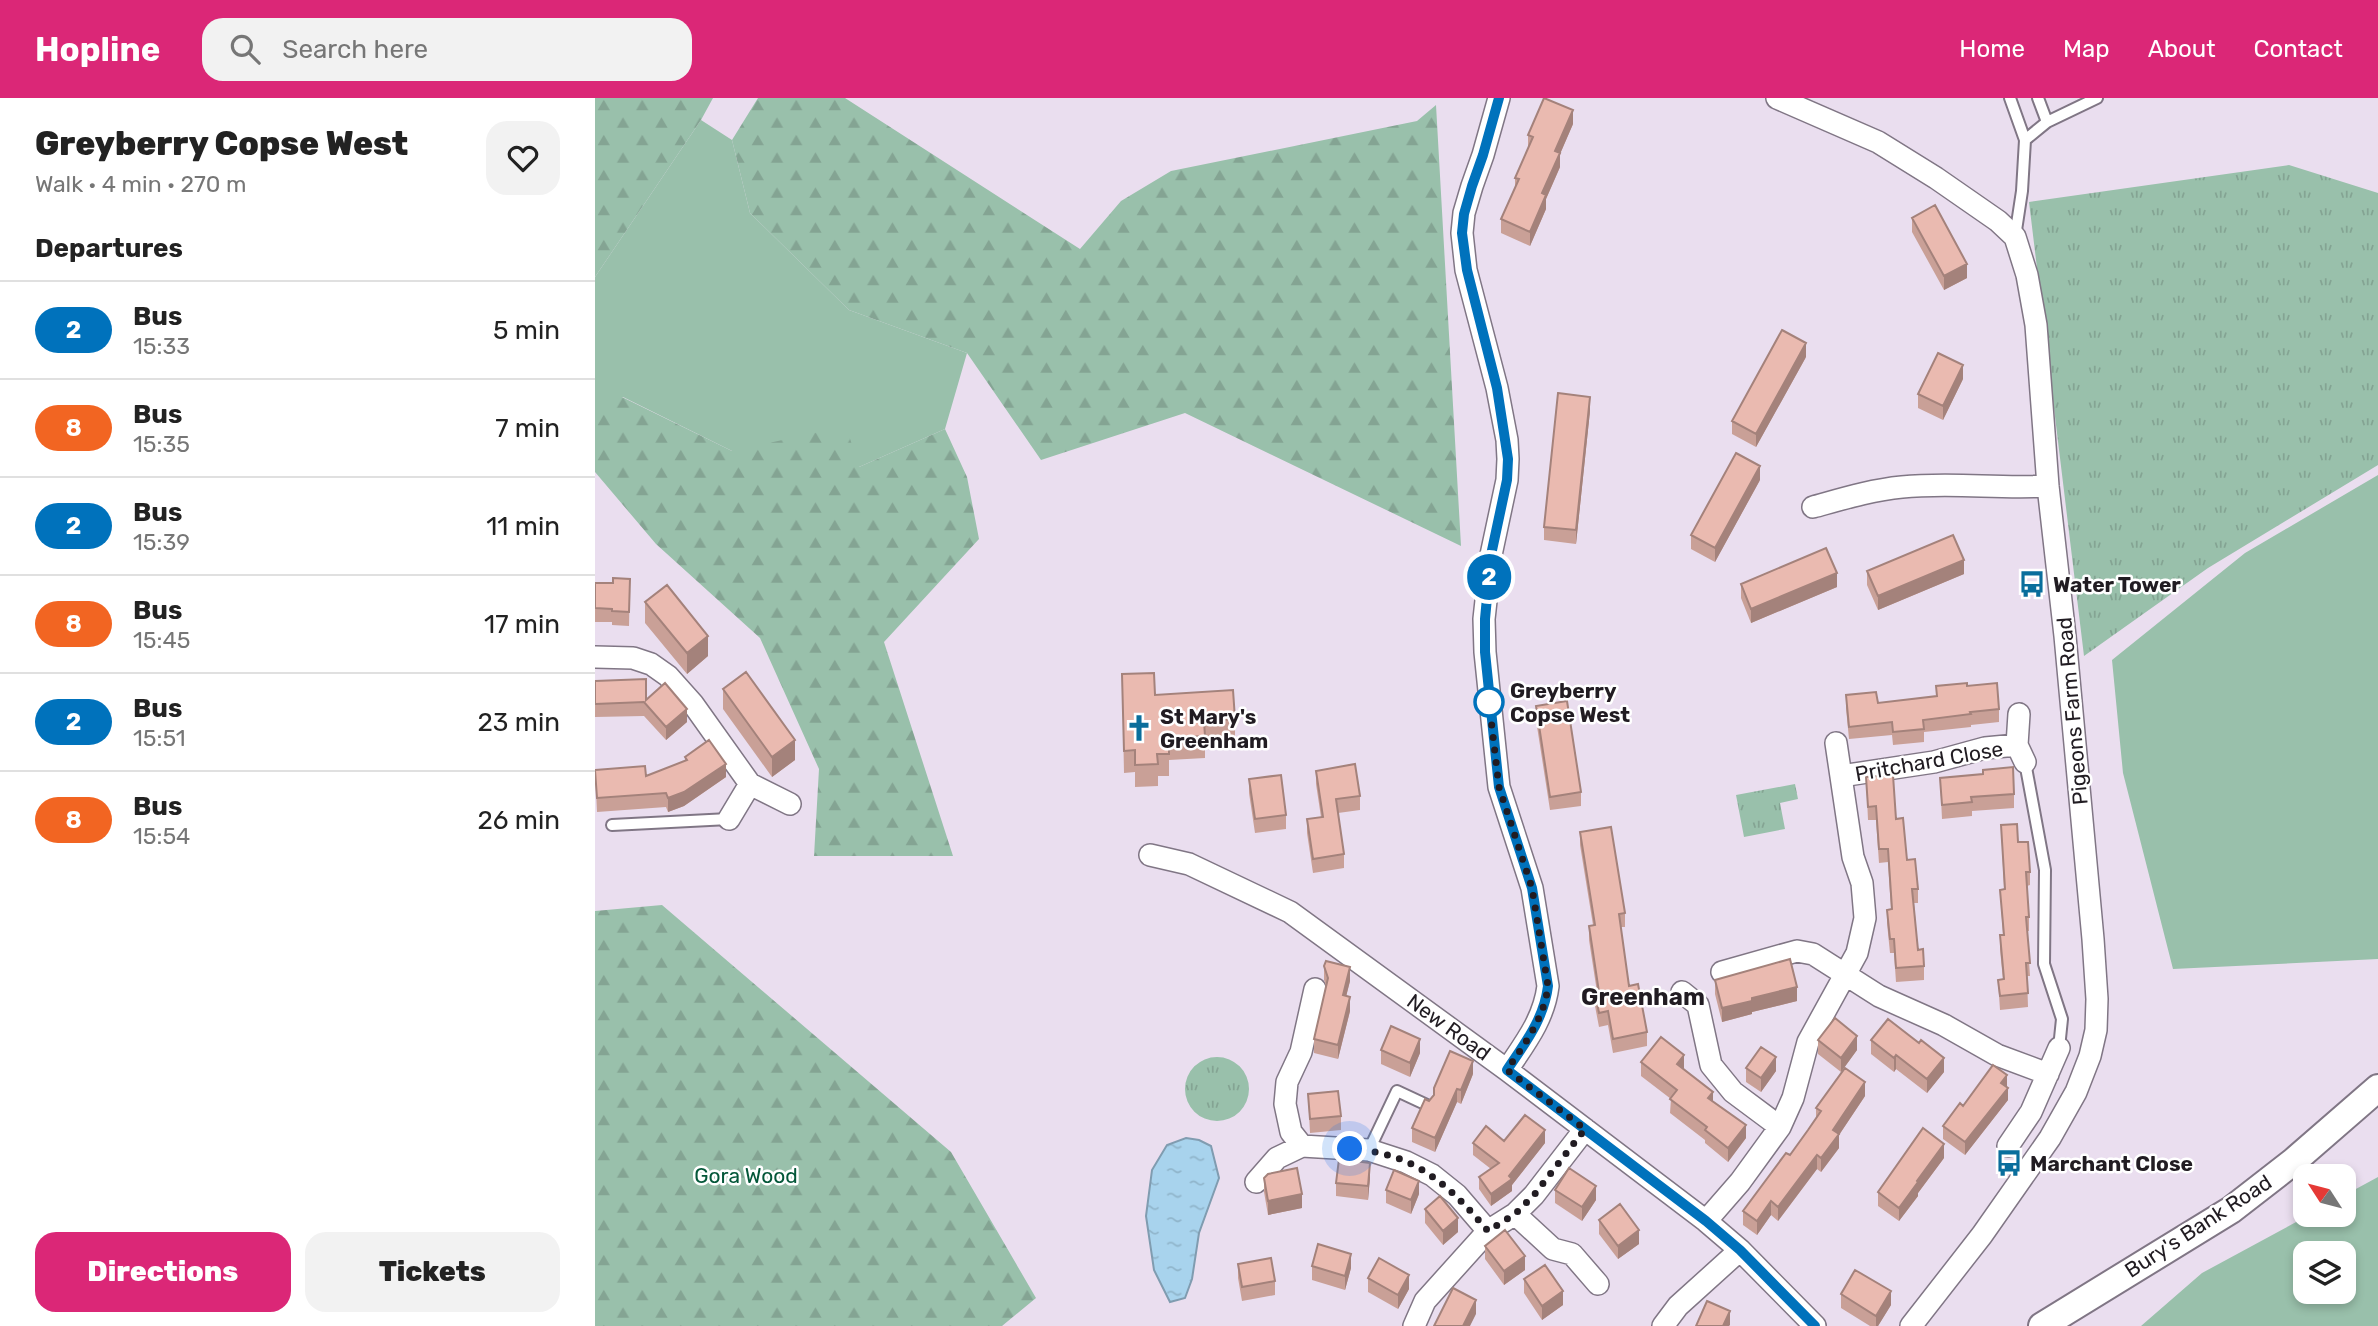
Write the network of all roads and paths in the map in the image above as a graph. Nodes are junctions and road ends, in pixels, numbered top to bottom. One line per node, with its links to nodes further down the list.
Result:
1 (1499, 98): 27 (street)
2 (1777, 98): 6 (street)
3 (2010, 98): 8 (lane)
4 (2038, 98): 7 (lane)
5 (2097, 98): 7 (lane)
6 (1803, 104): 9 (street)
7 (2047, 122): 8 (lane)
8 (2025, 140): 9 (lane)
9 (2015, 237): 10 (street, Pigeons Farm Road)
10 (2048, 486): 11 (street); 45 (street, Pigeons Farm Road)
11 (1812, 507)
12 (595, 657): 17 (street)
13 (2019, 714): 15 (street, Pritchard Close)
14 (1836, 743): 16 (street)
15 (2021, 754): 16 (street, Pritchard Close); 26 (lane)
16 (1841, 776): 23 (street)
17 (750, 784): 18 (street); 19 (street)
18 (790, 804)
19 (729, 819): 20 (lane)
20 (611, 825)
21 (1150, 855): 27 (street, New Road)
22 (1722, 972): 23 (street)
23 (1846, 976): 28 (street); 31 (street)
24 (1315, 989): 33 (street)
25 (1682, 992): 31 (street)
26 (2059, 1048): 28 (street)
27 (1507, 1070): 32 (street, New Road)
28 (2048, 1074): 34 (street)
29 (2378, 1088): 46 (street, Bury's Bank Road)
30 (1427, 1105): 35 (lane)
31 (1780, 1127): 38 (street)
32 (1585, 1129): 37 (street); 38 (street, New Road)
33 (1302, 1146): 35 (street); 36 (street)
34 (2008, 1146)
35 (1369, 1150): 39 (street)
36 (1256, 1182)
37 (1515, 1214): 39 (street); 41 (street)
38 (1706, 1221): 40 (street, New Road)
39 (1488, 1231): 42 (street)
40 (1740, 1250): 43 (street); 44 (street, New Road)
41 (1598, 1284)
42 (1413, 1326)
43 (1663, 1326)
44 (1815, 1326)
45 (1912, 1326)
46 (2042, 1326)

